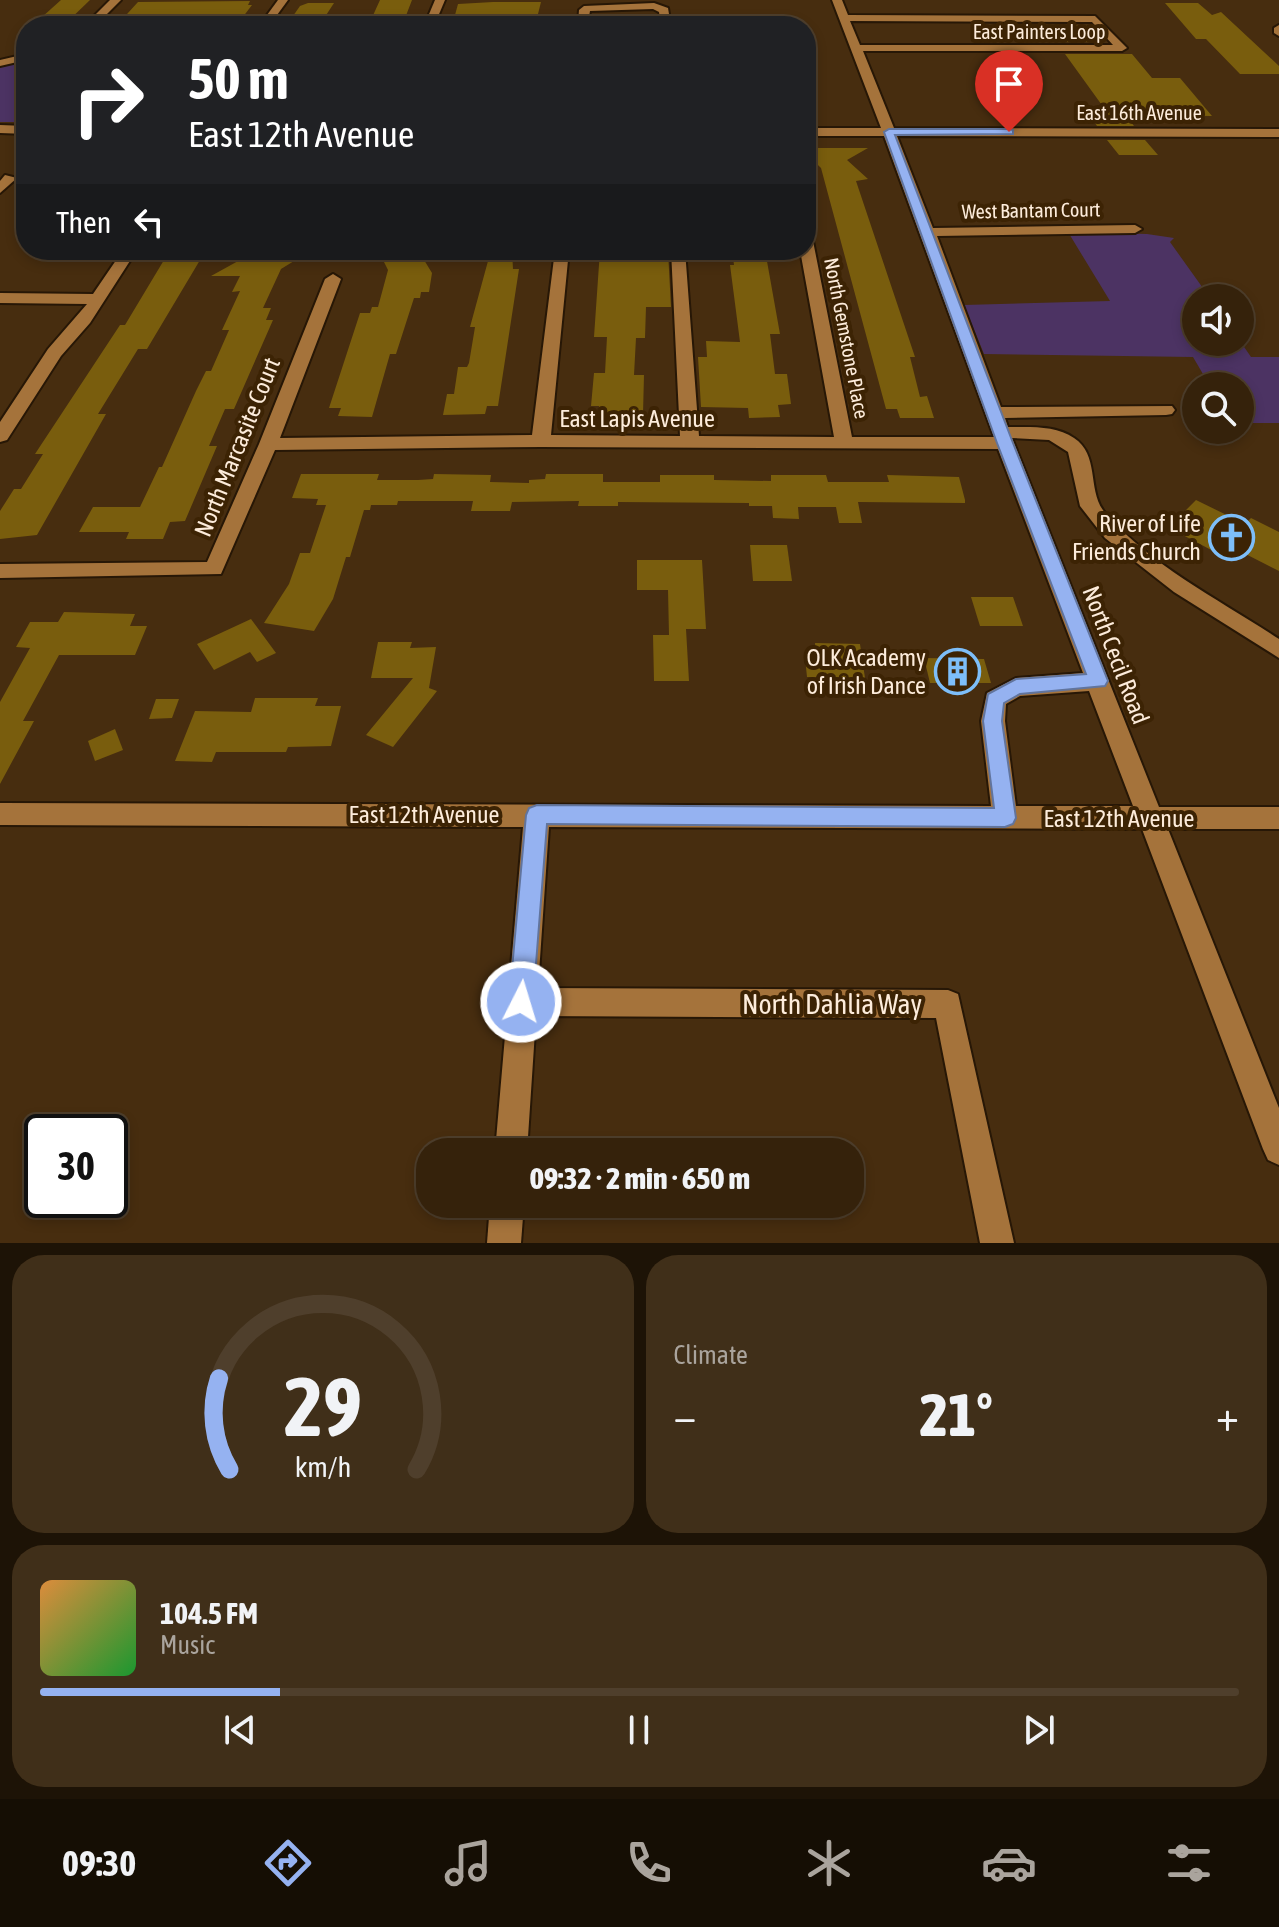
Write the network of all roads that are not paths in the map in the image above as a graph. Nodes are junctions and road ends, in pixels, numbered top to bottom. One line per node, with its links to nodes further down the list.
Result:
1 (116, 0): 3 (street)
2 (841, 9): 6 (street, East Painters Loop); 8 (street, North Cecil Road)
3 (99, 16)
4 (1013, 18): 5 (street); 6 (street, East Painters Loop); 9 (street, East Painters Loop)
5 (1021, 28)
6 (917, 33): 8 (street, East Painters Loop); 9 (street, East Painters Loop)
7 (1028, 39): 9 (street)
8 (856, 48): 11 (street, North Cecil Road)
9 (1036, 49)
10 (816, 132): 11 (street, East 16th Avenue)
11 (889, 132): 12 (street, East 16th Avenue); 16 (street, North Cecil Road)
12 (1279, 133)
13 (10, 178): 14 (street)
14 (0, 189)
15 (1135, 229): 16 (street, West Bantam Court)
16 (928, 232): 26 (street, North Cecil Road)
17 (123, 260): 23 (street)
18 (561, 260): 27 (street)
19 (679, 260): 28 (street)
20 (810, 260): 29 (street, North Gemstone Place)
21 (333, 279): 30 (street, North Marcasite Court)
22 (0, 298): 23 (street)
23 (98, 299): 25 (street)
24 (1166, 410): 26 (street)
25 (3, 427)
26 (1000, 429): 29 (street, East Lapis Avenue); 32 (street); 33 (street, North Cecil Road)
27 (541, 441): 28 (street, East Lapis Avenue); 30 (street, East Lapis Avenue)
28 (690, 442): 29 (street, East Lapis Avenue)
29 (844, 442)
30 (268, 444): 31 (street, North Marcasite Court)
31 (0, 571)
32 (1279, 650)
33 (1098, 681): 36 (street); 37 (street, North Cecil Road)
34 (0, 814): 35 (street, East 12th Avenue)
35 (537, 815): 36 (street, East 12th Avenue); 39 (street)
36 (1005, 818): 37 (street, East 12th Avenue)
37 (1152, 818): 38 (street, East 12th Avenue); 41 (street, North Cecil Road)
38 (1279, 818)
39 (521, 1002): 40 (street); 44 (street, North Dahlia Way)
40 (512, 1138)
41 (1279, 1149)
42 (506, 1218): 43 (street)
43 (504, 1243)
44 (997, 1243)

